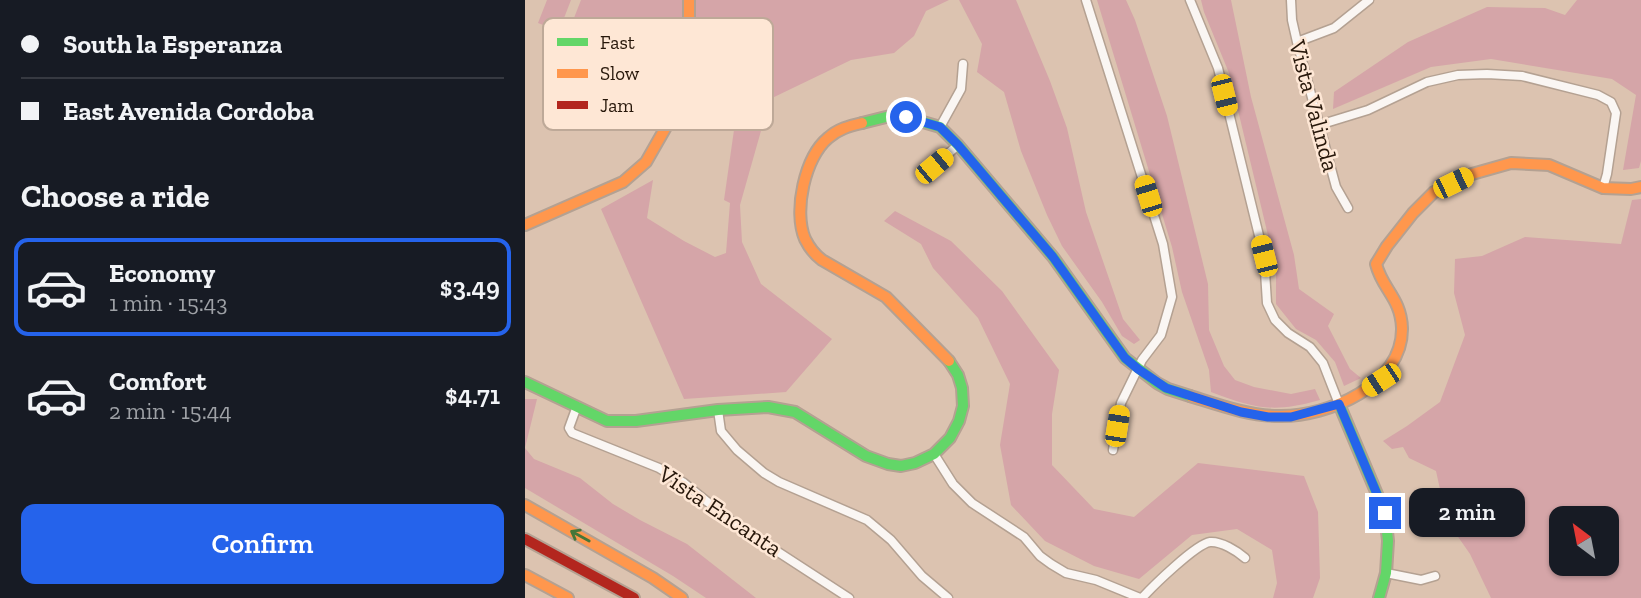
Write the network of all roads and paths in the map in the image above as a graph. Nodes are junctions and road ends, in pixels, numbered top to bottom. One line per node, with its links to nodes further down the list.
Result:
1 (689, 0): 6 (main road)
2 (1086, 0): 18 (street)
3 (1190, 0): 20 (street)
4 (1291, 0): 7 (street, Vista Valinda)
5 (1369, 0): 7 (street)
6 (689, 18)
7 (1297, 42): 9 (street, Vista Valinda)
8 (963, 64): 10 (street)
9 (1319, 125): 15 (street); 16 (street, Vista Valinda)
10 (940, 127): 12 (main road); 24 (main road)
11 (664, 130): 17 (main road)
12 (958, 145): 13 (street); 18 (main road)
13 (934, 166)
14 (1641, 187): 15 (main road)
15 (1603, 188): 20 (main road)
16 (1348, 208)
17 (525, 225)
18 (1138, 369): 20 (main road); 23 (street)
19 (525, 382): 21 (main road)
20 (1339, 404): 28 (main road)
21 (577, 406): 22 (main road); 34 (street, Vista Encanta)
22 (718, 411): 24 (main road); 35 (street)
23 (1113, 450)
24 (934, 454): 36 (street)
25 (525, 505): 33 (main road, one-way to 25)
26 (525, 539): 32 (main road)
27 (1245, 558): 36 (street)
28 (1386, 573): 30 (street); 37 (main road)
29 (525, 575): 31 (main road)
30 (1435, 576)
31 (568, 598)
32 (634, 598)
33 (682, 598)
34 (849, 598)
35 (949, 598)
36 (1141, 598)
37 (1379, 598)

